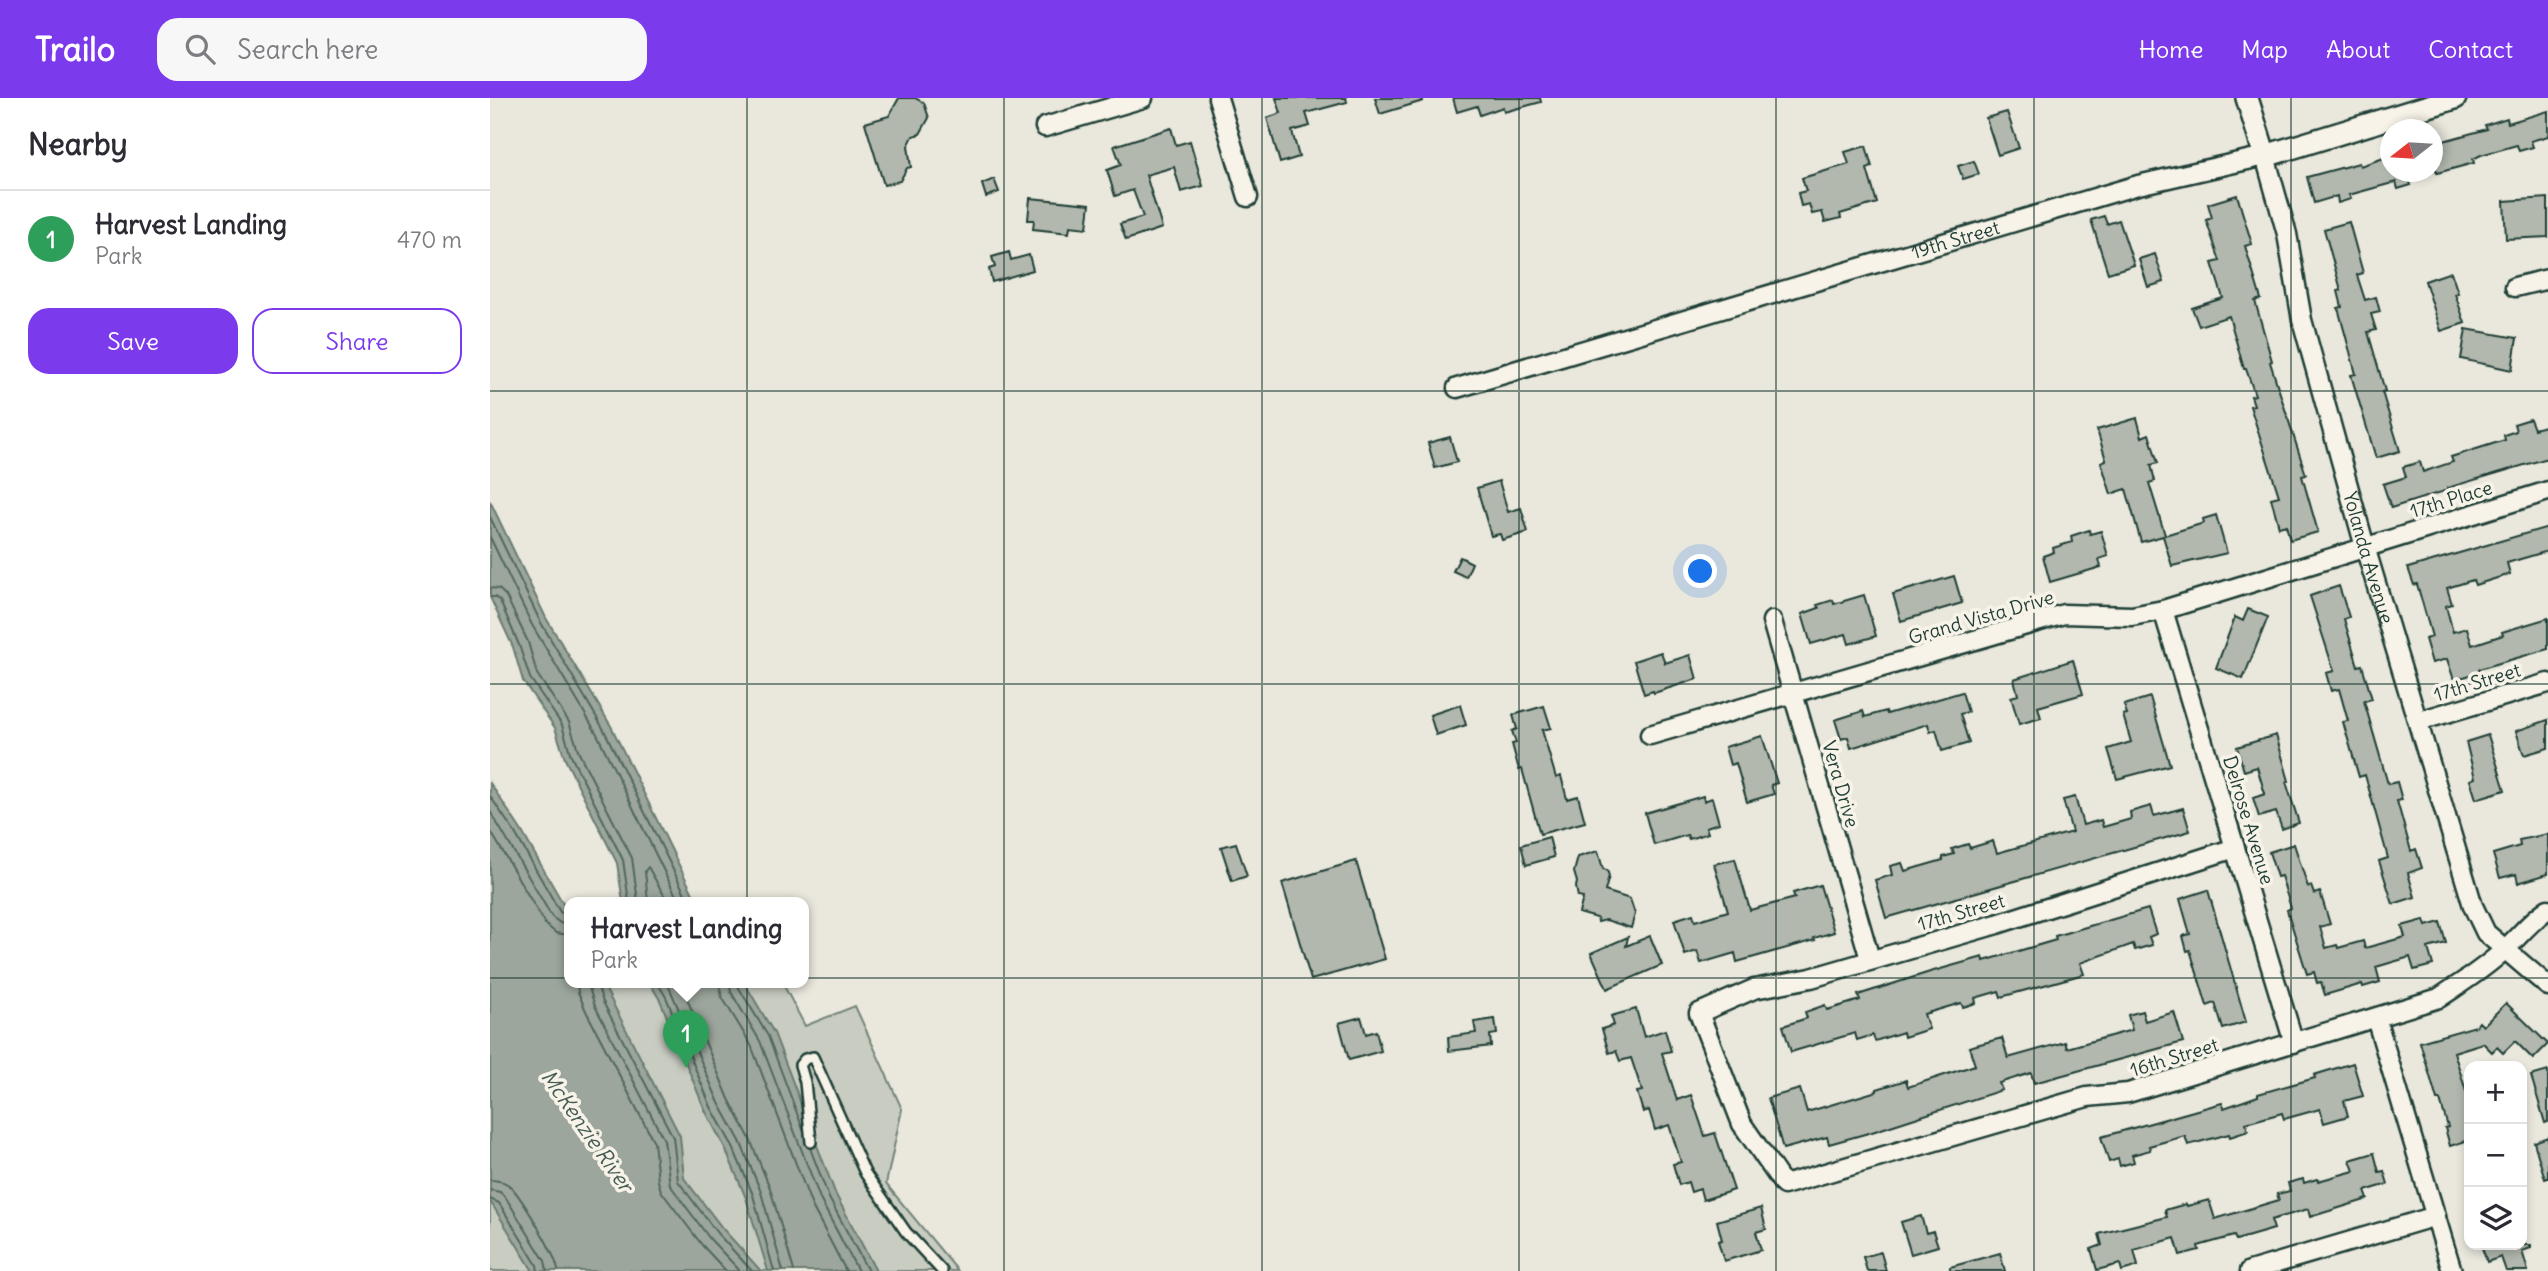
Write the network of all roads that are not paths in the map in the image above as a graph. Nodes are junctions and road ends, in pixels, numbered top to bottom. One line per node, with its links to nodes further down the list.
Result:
1 (1143, 98): 5 (street)
2 (1218, 98): 7 (street)
3 (2247, 98): 6 (street, Yolanda Avenue)
4 (2455, 98): 6 (street, 19th Street)
5 (1045, 127)
6 (2264, 156): 10 (street, 19th Street); 12 (street, Yolanda Avenue)
7 (1248, 197)
8 (2548, 279): 9 (street)
9 (2515, 287)
10 (1457, 388)
11 (2548, 491): 12 (street, 17th Place)
12 (2365, 547): 13 (street, Grand Vista Drive); 17 (street, Yolanda Avenue)
13 (2163, 610): 16 (street, Grand Vista Drive); 19 (street, Delrose Avenue)
14 (1772, 621): 16 (street, Vera Drive)
15 (2548, 683): 17 (street, 17th Street)
16 (1793, 693): 18 (street, Grand Vista Drive); 22 (street, Vera Drive)
17 (2419, 721): 21 (street, Yolanda Avenue)
18 (1650, 735)
19 (2235, 848): 22 (street, 17th Street); 25 (street, Delrose Avenue)
20 (2548, 909): 21 (street, 16th Street)
21 (2504, 950): 23 (street, Yolanda Avenue); 24 (street, 16th Street)
22 (1870, 959): 27 (street, 17th Street)
23 (2548, 986)
24 (2376, 1018): 25 (street, 16th Street); 28 (street)
25 (2294, 1043): 27 (street, 16th Street)
26 (811, 1142): 29 (lane)
27 (1784, 1185)
28 (2435, 1216): 30 (street); 31 (street)
29 (942, 1271)
30 (2250, 1271)
31 (2452, 1271)

